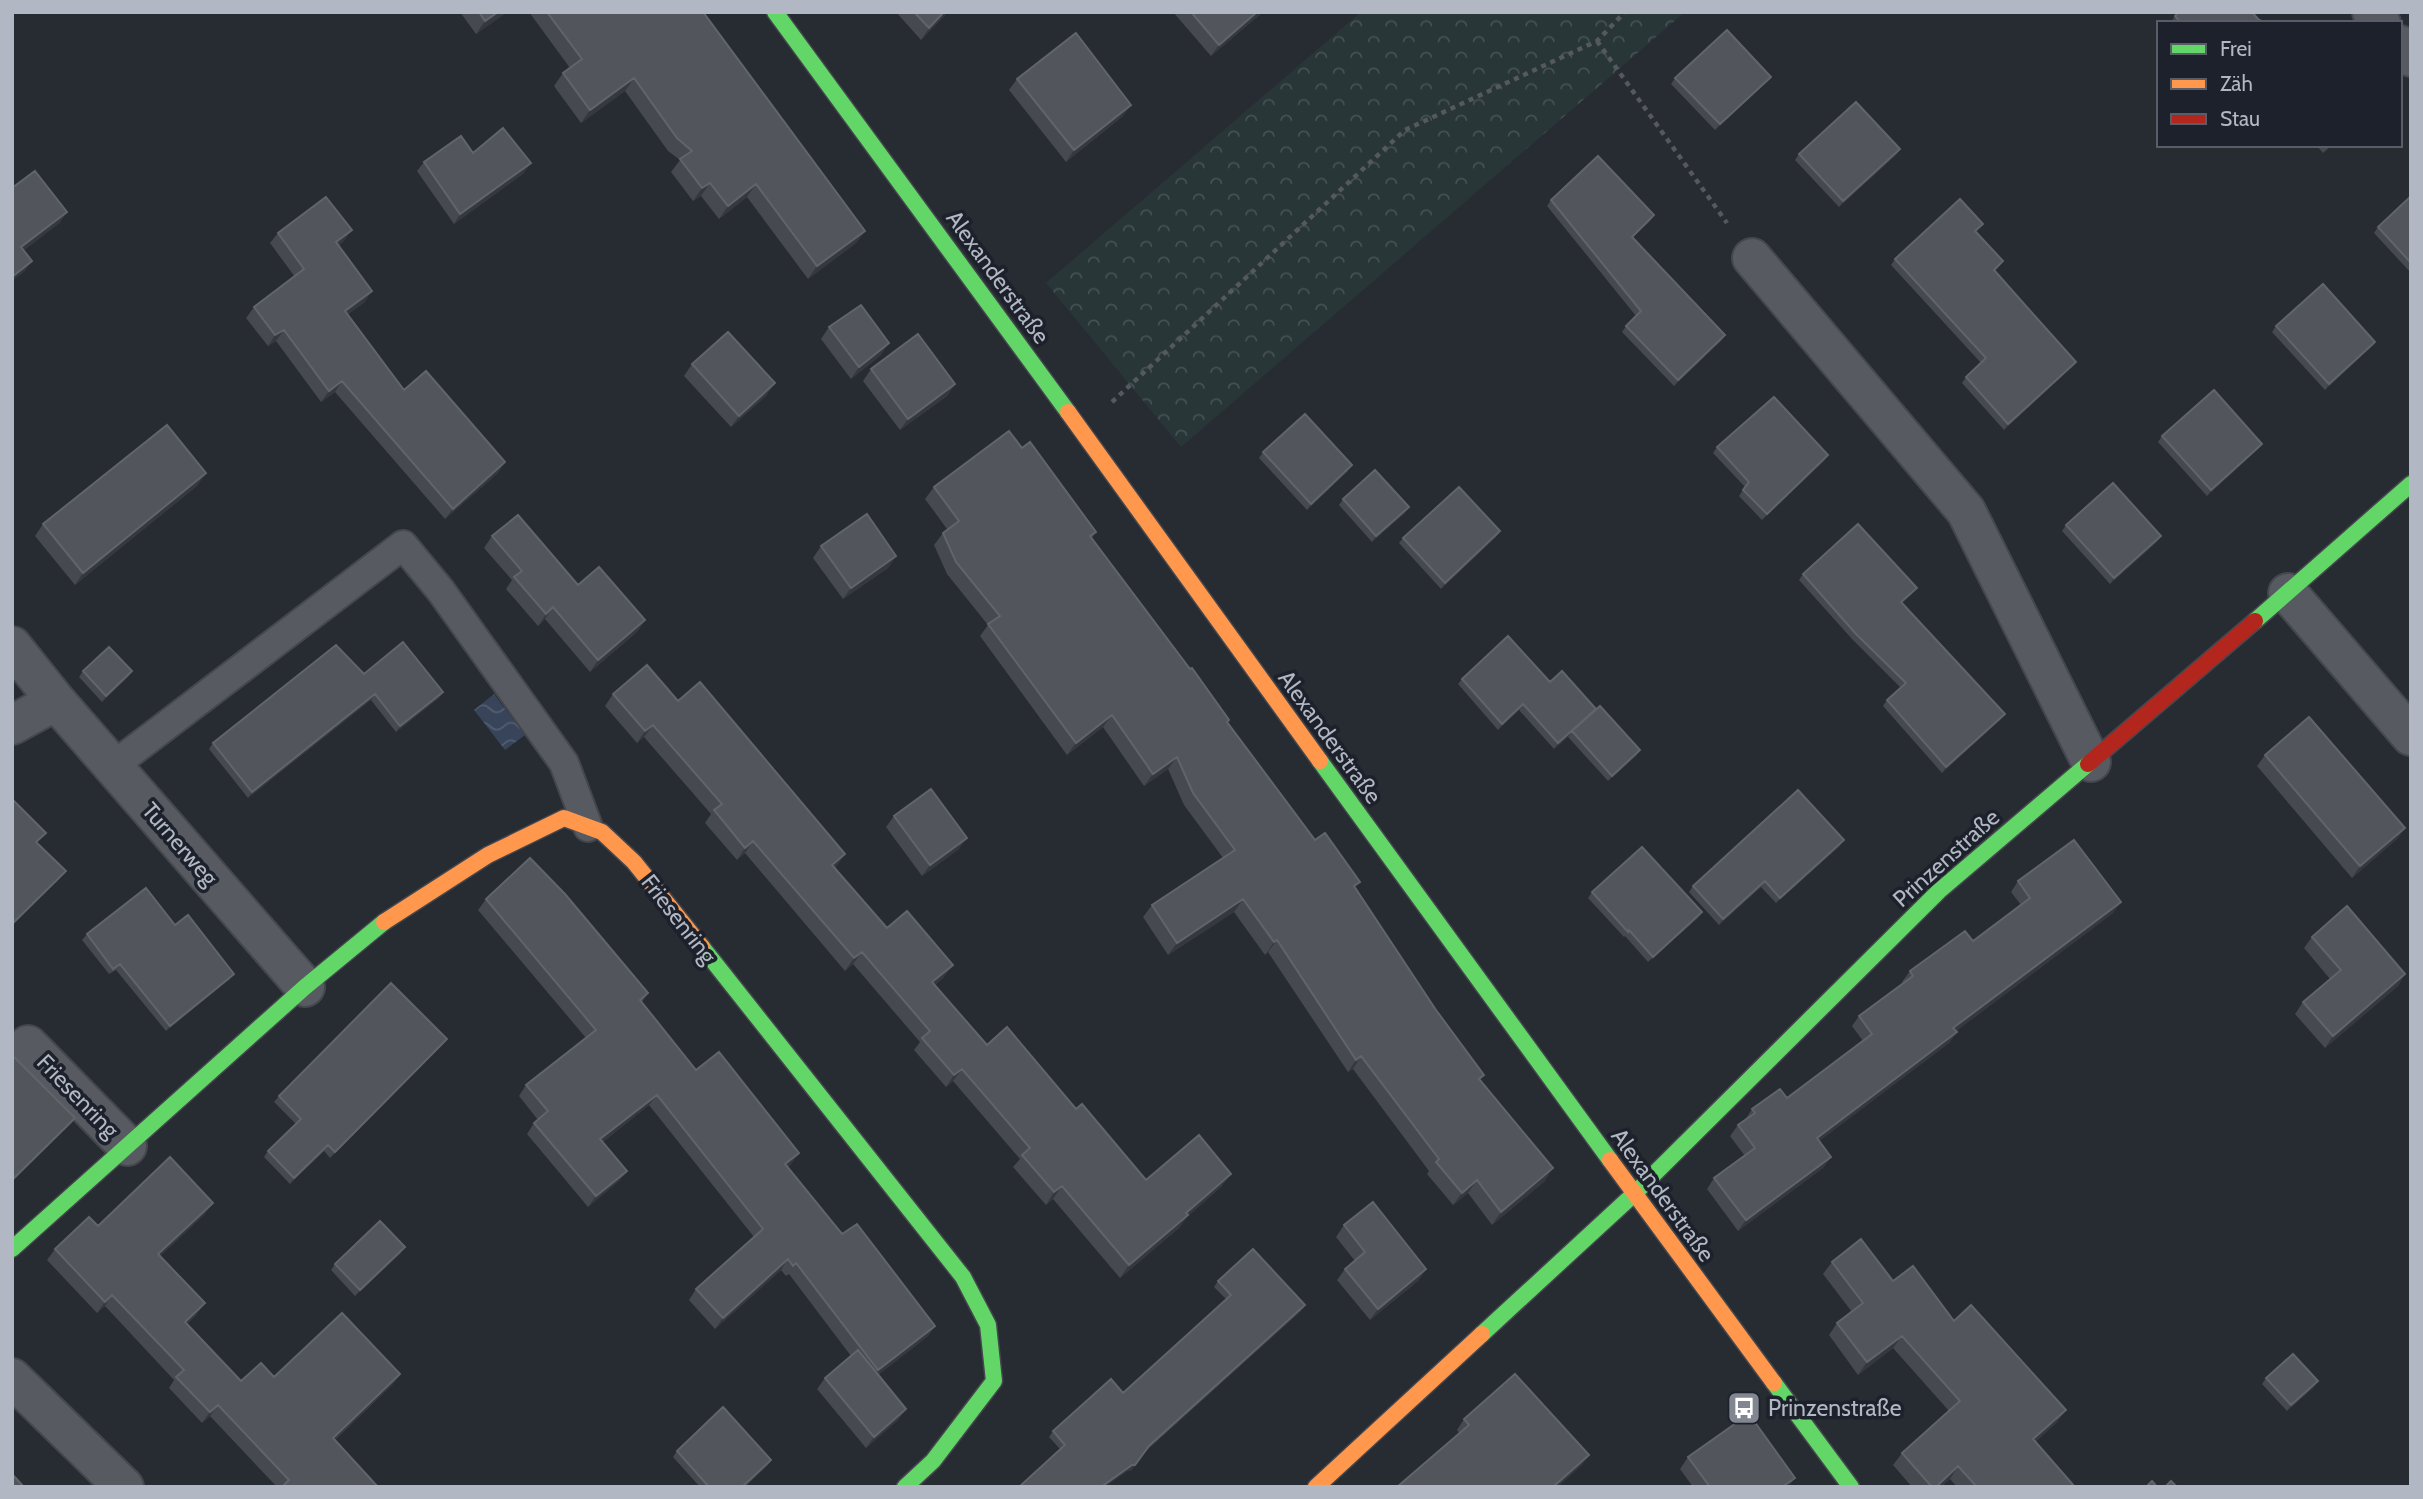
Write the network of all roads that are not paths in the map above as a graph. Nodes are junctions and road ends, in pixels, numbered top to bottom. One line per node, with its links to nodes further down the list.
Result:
1 (775, 12): 15 (street, Alexanderstraße)
2 (1752, 258): 9 (street)
3 (2411, 484): 4 (street, Prinzenstraße)
4 (2288, 593): 8 (street); 9 (street, Prinzenstraße)
5 (12, 646): 6 (street, Turnerweg)
6 (56, 701): 7 (street); 10 (street, Turnerweg)
7 (12, 725)
8 (2411, 736)
9 (2091, 762): 15 (street, Prinzenstraße)
10 (113, 766): 11 (lane); 12 (street, Turnerweg)
11 (588, 827): 12 (street, Friesenring); 19 (street, Friesenring)
12 (305, 987): 14 (street, Friesenring)
13 (28, 1045): 14 (street, Friesenring)
14 (127, 1146): 16 (street, Friesenring)
15 (1634, 1194): 20 (street, Prinzenstraße); 21 (street, Alexanderstraße)
16 (12, 1249)
17 (12, 1378): 18 (street)
18 (124, 1487)
19 (905, 1487)
20 (1317, 1487)
21 (1851, 1487)

